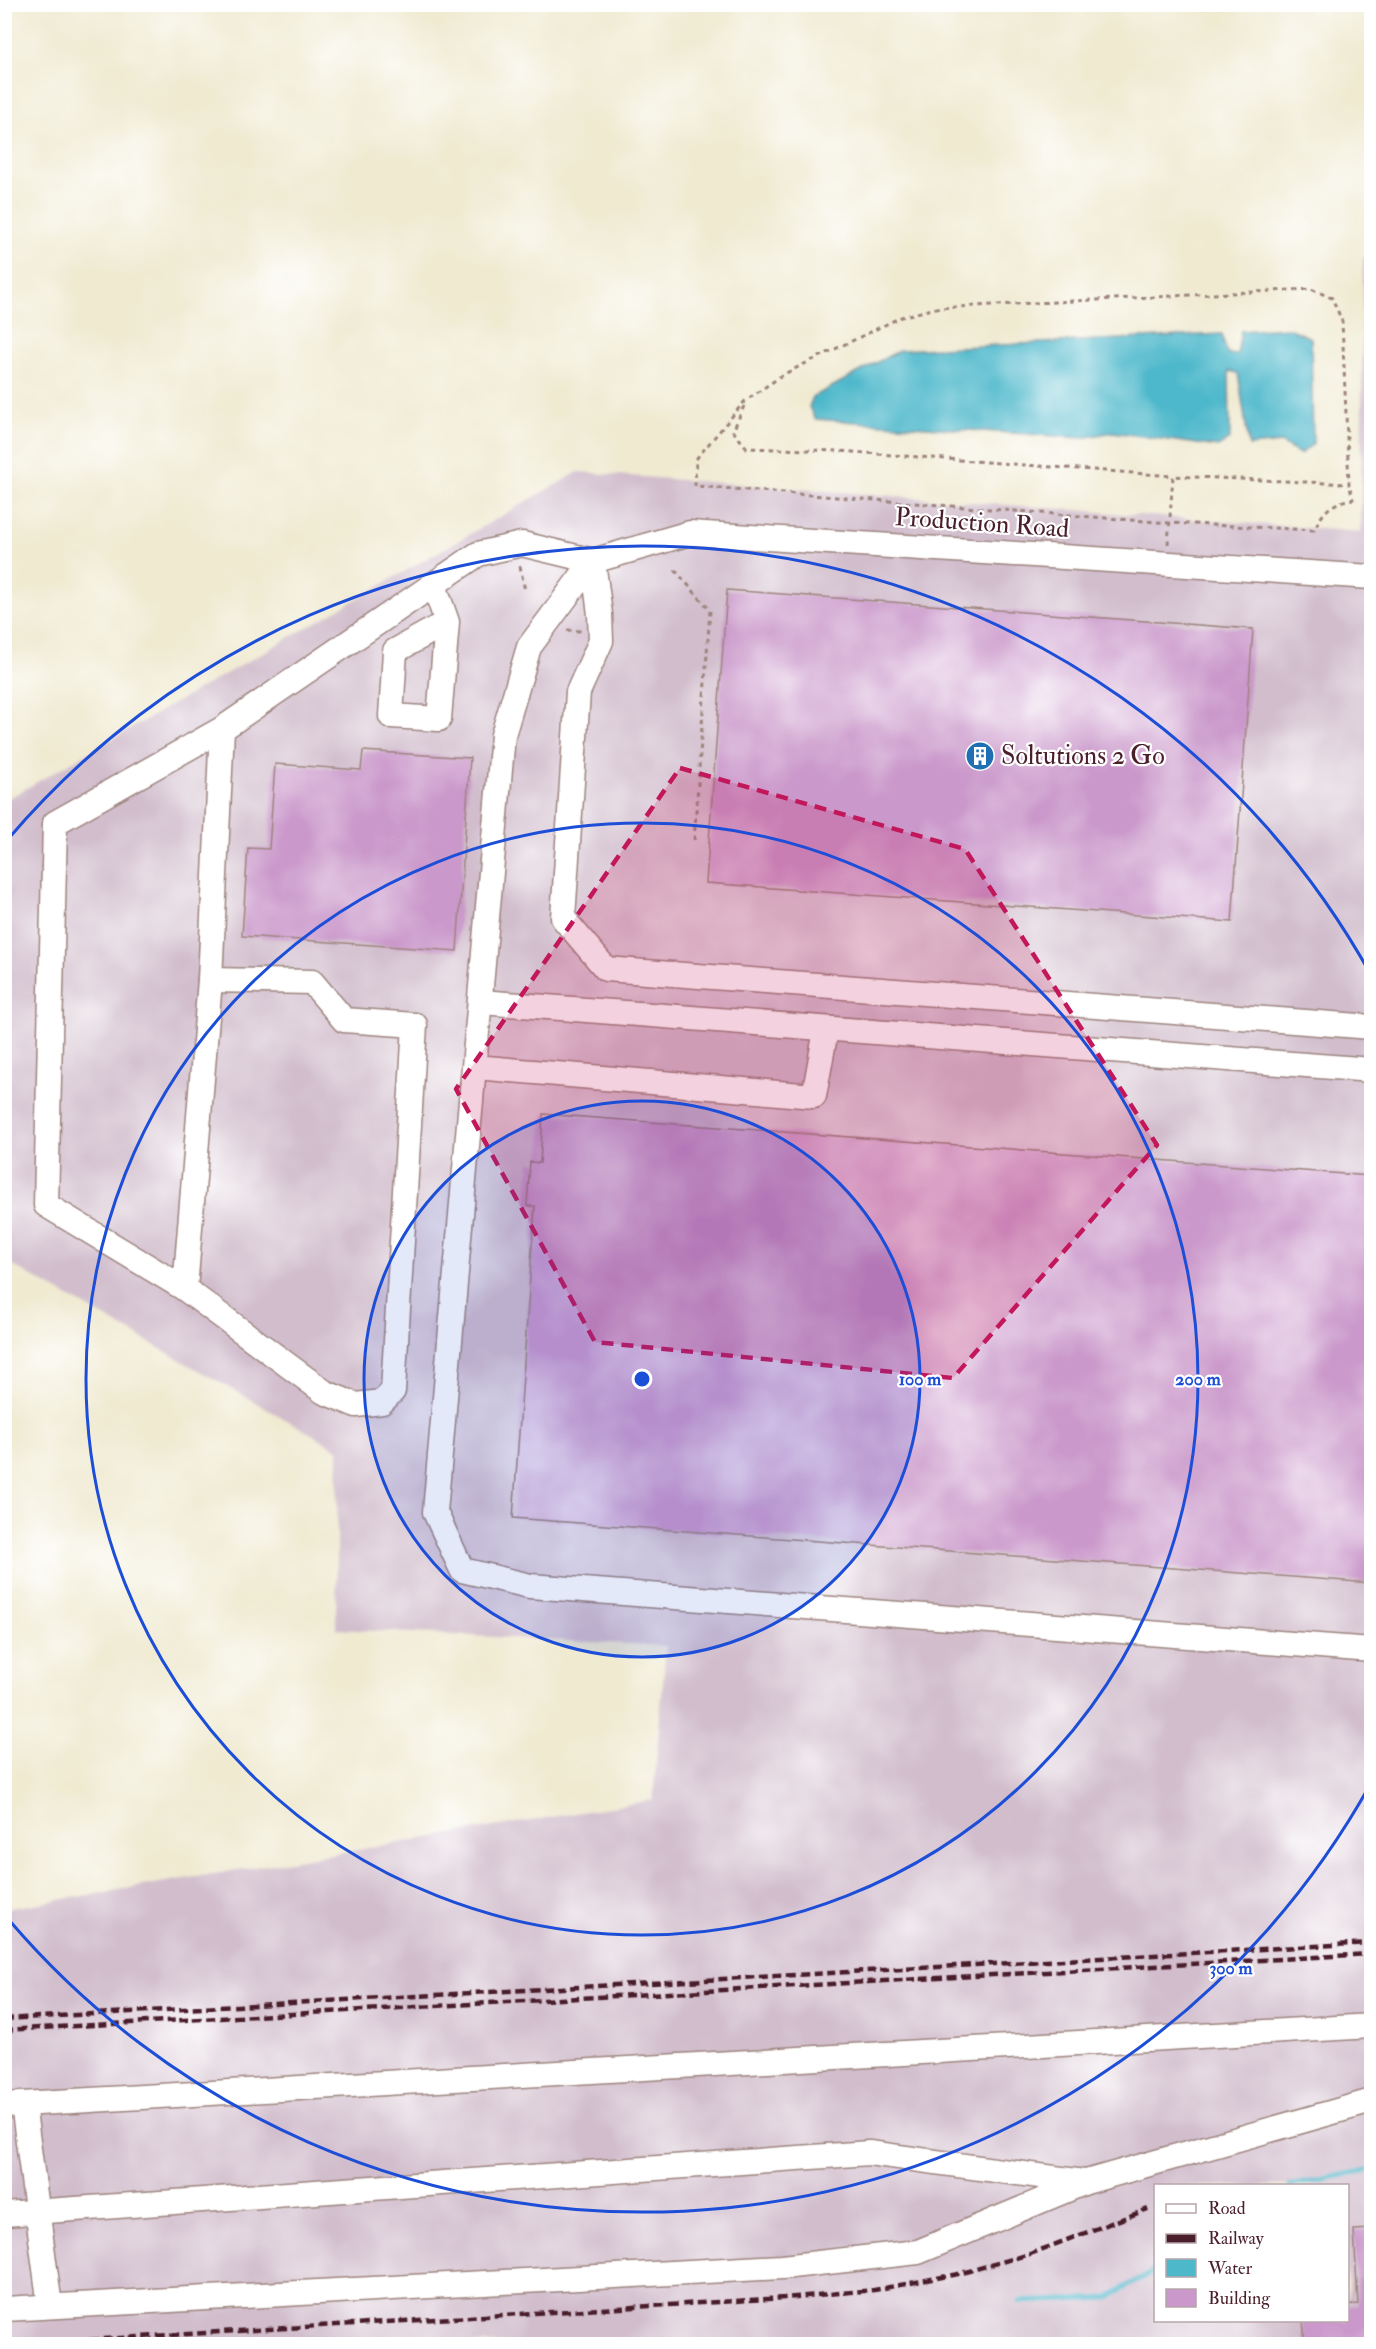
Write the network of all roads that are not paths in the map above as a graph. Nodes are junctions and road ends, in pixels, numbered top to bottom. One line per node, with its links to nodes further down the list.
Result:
1 (592, 561): 2 (street, Production Road); 3 (street); 7 (street); 8 (street)
2 (1371, 577)
3 (434, 585): 4 (street); 5 (street)
4 (447, 622)
5 (222, 729): 6 (street); 12 (street)
6 (210, 980): 12 (street); 12 (street)
7 (481, 1002): 9 (street); 10 (street)
8 (1371, 1027)
9 (826, 1030): 10 (street); 11 (street)
10 (475, 1067): 13 (street)
11 (1371, 1070)
12 (185, 1289)
13 (1371, 1650)
14 (1371, 2026): 16 (street)
15 (1371, 2101): 17 (street)
16 (14, 2104): 18 (street)
17 (1086, 2182): 18 (street); 20 (street)
18 (38, 2212): 19 (street); 20 (street)
19 (4, 2214)
20 (50, 2306): 21 (street)
21 (4, 2309)

